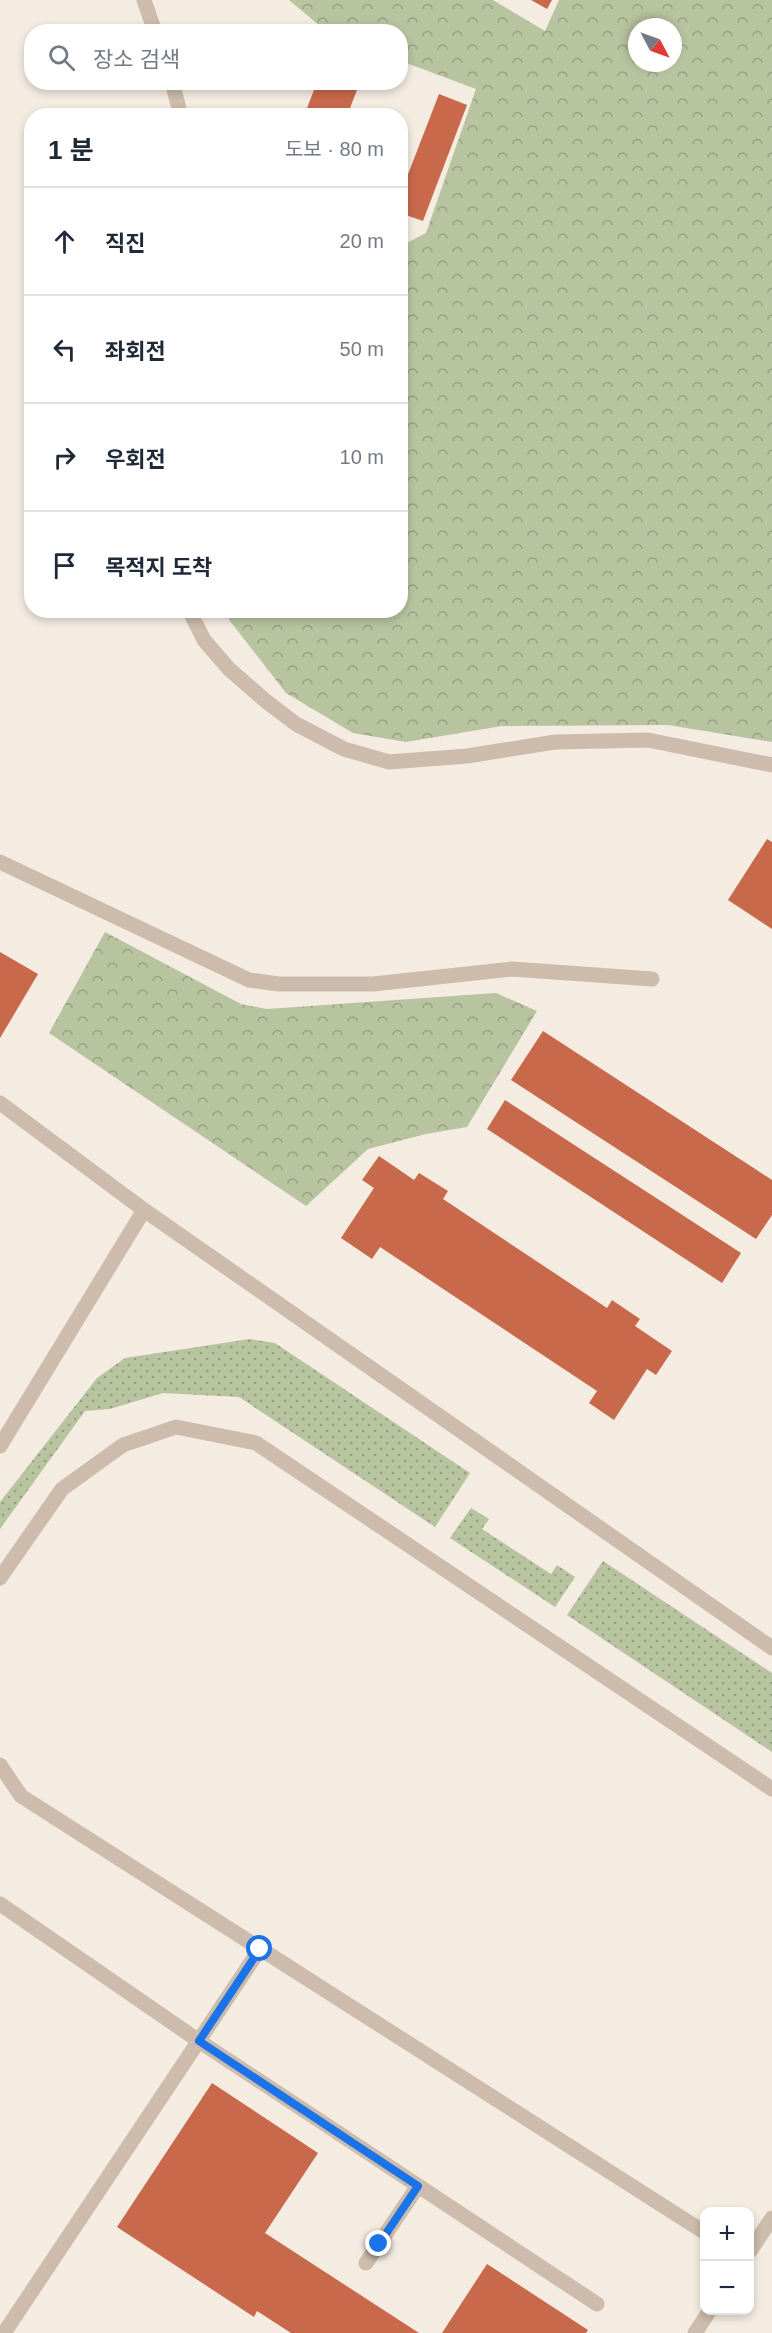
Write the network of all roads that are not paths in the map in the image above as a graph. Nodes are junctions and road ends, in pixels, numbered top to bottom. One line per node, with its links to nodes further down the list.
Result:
1 (144, 0): 2 (street)
2 (152, 24)
3 (174, 90): 4 (street)
4 (178, 108)
5 (193, 618): 6 (street)
6 (772, 765)
7 (0, 862): 8 (street)
8 (652, 979)
9 (0, 1103): 10 (street)
10 (144, 1210): 11 (street); 13 (street)
11 (0, 1446)
12 (0, 1578): 15 (street)
13 (772, 1648)
14 (0, 1765): 17 (street)
15 (772, 1789)
16 (0, 1904): 18 (street)
17 (260, 1949): 18 (street); 21 (street)
18 (199, 2041): 19 (street); 26 (street)
19 (418, 2186): 23 (street); 24 (street)
20 (772, 2218): 22 (street)
21 (700, 2229)
22 (754, 2245)
23 (366, 2263)
24 (597, 2304)
25 (707, 2315): 27 (street)
26 (4, 2333)
27 (695, 2333)

